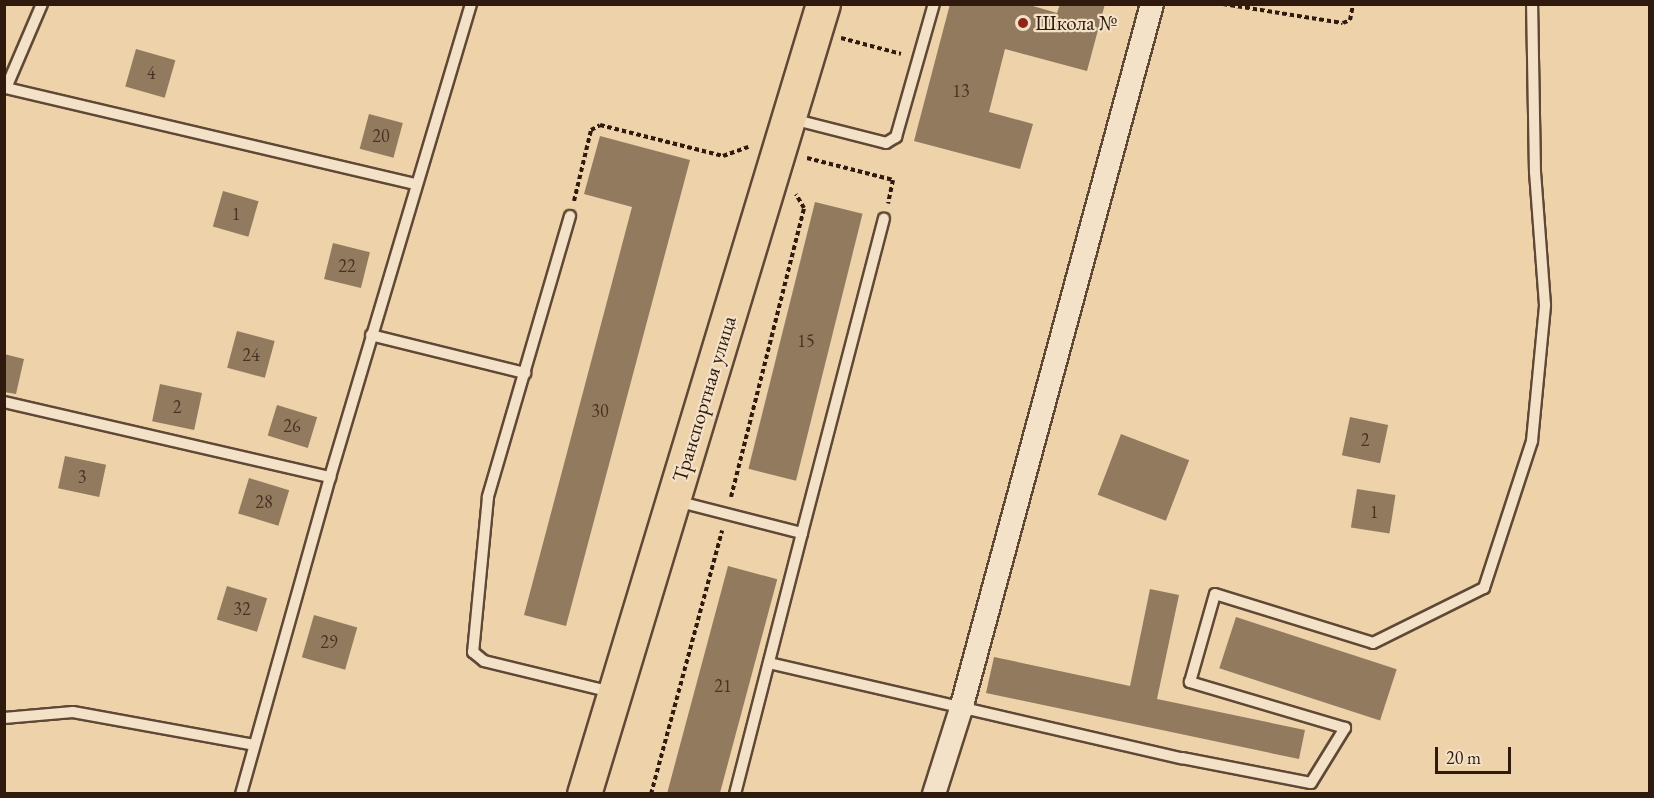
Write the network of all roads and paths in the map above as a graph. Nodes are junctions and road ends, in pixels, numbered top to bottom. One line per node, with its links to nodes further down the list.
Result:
1 (42, 4): 13 (lane)
2 (471, 4): 13 (lane)
3 (823, 4): 11 (main road, Транспортная улица)
4 (934, 4): 10 (lane)
5 (1152, 4): 26 (street)
6 (1223, 4): 7 (path)
7 (1353, 4)
8 (1532, 4): 26 (lane)
9 (837, 36): 10 (path)
10 (919, 59): 11 (lane)
11 (789, 118): 12 (main road, Транспортная улица)
12 (779, 151): 15 (path); 16 (path); 21 (main road, Транспортная улица)
13 (416, 184): 17 (lane)
14 (791, 185): 22 (path)
15 (570, 216): 18 (lane)
16 (884, 218): 23 (lane)
17 (371, 335): 18 (lane); 20 (lane)
18 (525, 373): 25 (lane)
19 (4, 402): 20 (lane)
20 (330, 477): 28 (lane)
21 (673, 500): 22 (lane); 25 (main road, Транспортная улица)
22 (727, 514): 23 (lane); 31 (path)
23 (802, 533): 24 (lane)
24 (769, 663): 26 (lane); 32 (lane)
25 (616, 693): 30 (main road, Транспортная улица)
26 (961, 709): 33 (street)
27 (4, 718): 28 (lane)
28 (254, 745): 29 (lane)
29 (241, 794)
30 (584, 794)
31 (651, 794)
32 (735, 794)
33 (934, 794)

